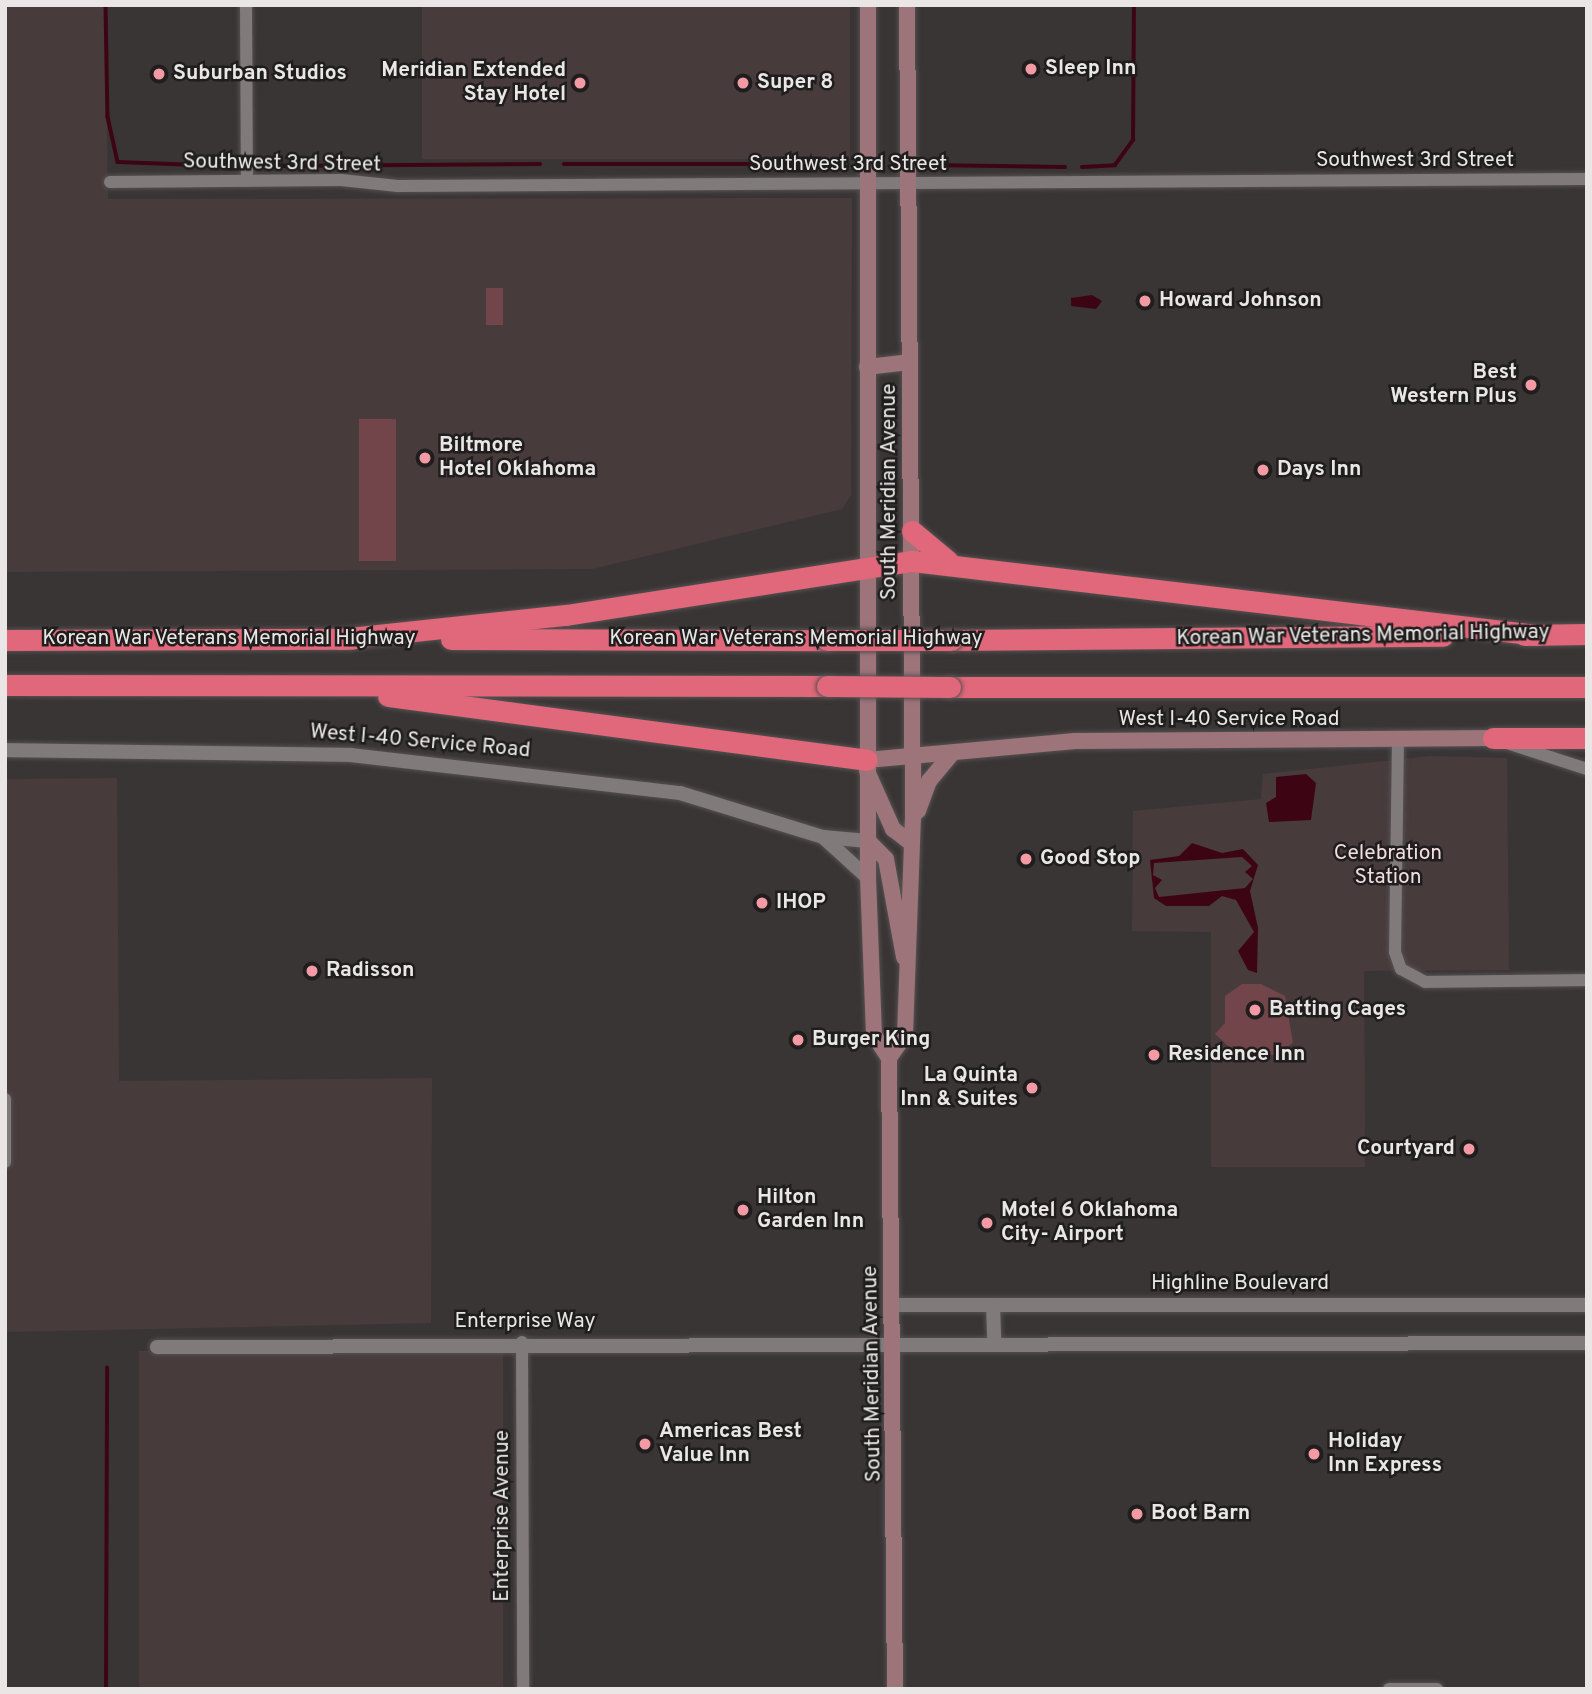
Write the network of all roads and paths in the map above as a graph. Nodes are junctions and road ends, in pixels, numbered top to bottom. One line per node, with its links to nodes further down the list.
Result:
1 (246, 5): 6 (street)
2 (868, 5): 7 (main road, South Meridian Avenue)
3 (907, 5): 8 (main road, South Meridian Avenue)
4 (1587, 179): 8 (street, Southwest 3rd Street)
5 (110, 181): 6 (street, Southwest 3rd Street)
6 (247, 181): 7 (street, Southwest 3rd Street)
7 (867, 184): 8 (street, Southwest 3rd Street); 10 (main road, South Meridian Avenue)
8 (908, 184): 9 (main road, South Meridian Avenue)
9 (910, 362): 10 (main road); 11 (main road, South Meridian Avenue)
10 (867, 367): 13 (main road, South Meridian Avenue)
11 (912, 531): 12 (main road, South Meridian Avenue); 14 (highway)
12 (912, 561): 13 (highway); 14 (highway); 27 (main road, South Meridian Avenue)
13 (866, 565): 17 (highway); 28 (main road, South Meridian Avenue)
14 (957, 565): 16 (highway)
15 (1587, 634): 16 (highway, Korean War Veterans Memorial Highway)
16 (1536, 635): 17 (highway, Korean War Veterans Memorial Highway, bridge)
17 (341, 639): 18 (highway, Korean War Veterans Memorial Highway)
18 (5, 640)
19 (5, 685): 20 (highway)
20 (317, 685): 21 (highway, bridge); 28 (highway)
21 (1587, 687)
22 (1493, 738): 23 (highway); 24 (main road, West I-40 Service Road); 29 (street, West I-40 Service Road)
23 (1587, 738)
24 (1398, 740): 26 (main road, West I-40 Service Road); 36 (street)
25 (5, 750): 31 (street, West I-40 Service Road)
26 (952, 754): 27 (main road, West I-40 Service Road); 30 (main road)
27 (912, 759): 28 (main road, West I-40 Service Road); 30 (main road, South Meridian Avenue)
28 (867, 765): 32 (main road, South Meridian Avenue); 33 (main road)
29 (1587, 769)
30 (913, 819): 33 (main road, South Meridian Avenue)
31 (823, 837): 32 (street, West I-40 Service Road); 34 (street, West I-40 Service Road)
32 (868, 841): 34 (main road, South Meridian Avenue); 35 (main road)
33 (912, 844): 35 (main road, South Meridian Avenue)
34 (868, 878): 37 (main road, South Meridian Avenue)
35 (907, 965): 37 (main road, South Meridian Avenue)
36 (1587, 980)
37 (889, 1058): 41 (main road, South Meridian Avenue)
38 (5, 1099): 39 (street)
39 (5, 1156): 40 (street)
40 (5, 1162)
41 (893, 1305): 42 (street, Highline Boulevard); 45 (main road, South Meridian Avenue)
42 (993, 1305): 43 (street, Highline Boulevard); 46 (street)
43 (1587, 1305)
44 (522, 1342): 45 (street, Enterprise Way); 48 (street, Enterprise Way); 49 (street, Enterprise Avenue)
45 (893, 1343): 46 (street); 50 (main road, South Meridian Avenue)
46 (994, 1343): 47 (street)
47 (1587, 1343)
48 (157, 1347)
49 (523, 1689)
50 (895, 1689)
51 (1389, 1689): 52 (street)
52 (1437, 1689)

